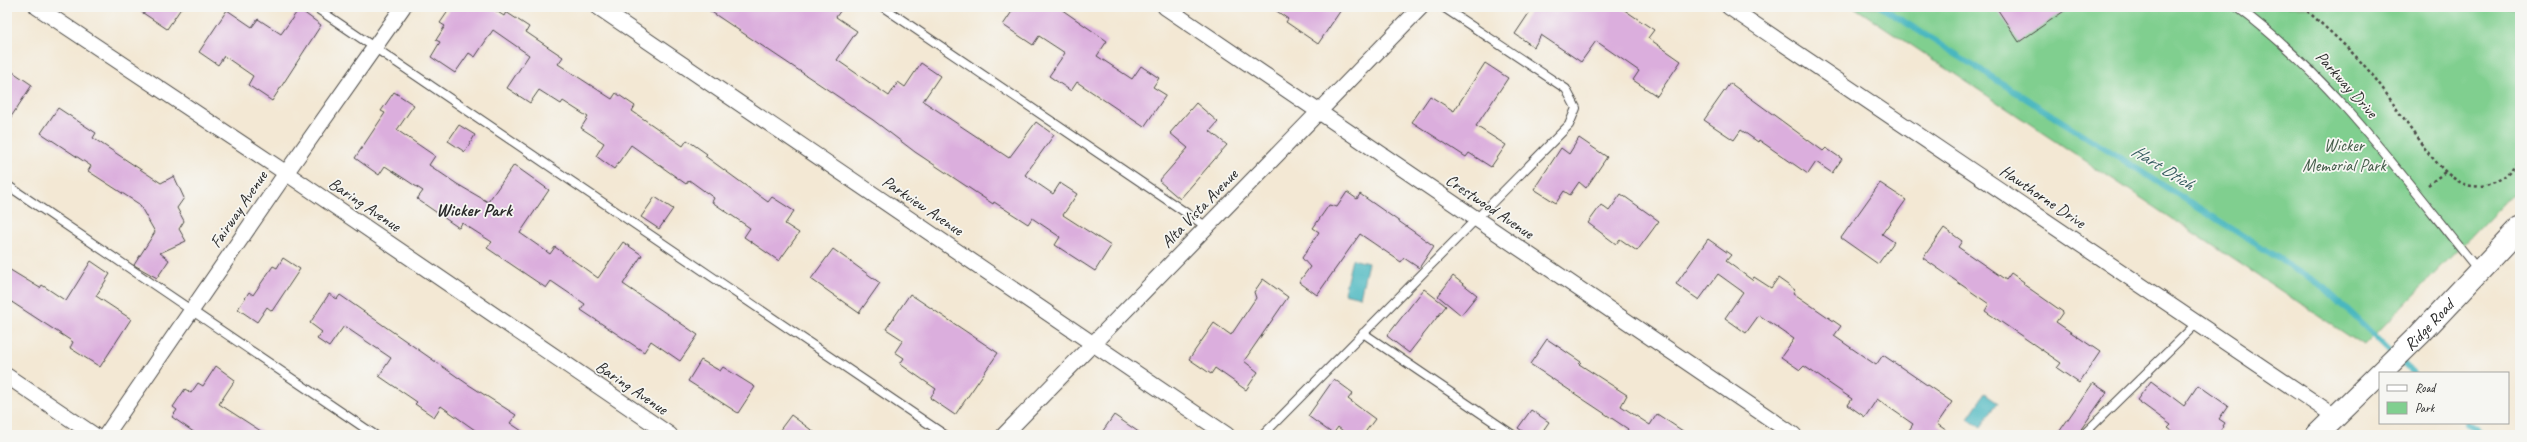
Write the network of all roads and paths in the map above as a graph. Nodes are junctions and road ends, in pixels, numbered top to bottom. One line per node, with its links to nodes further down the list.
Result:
1 (37, 7): 16 (street, Baring Avenue)
2 (315, 7): 12 (lane)
3 (403, 7): 12 (street, Fairway Avenue)
4 (598, 7): 26 (street, Parkview Avenue)
5 (883, 7): 20 (lane)
6 (1165, 7): 13 (street, Crestwood Avenue)
7 (1422, 7): 13 (street, Alta Vista Avenue)
8 (1443, 7): 19 (lane)
9 (1729, 7): 24 (street, Hawthorne Drive)
10 (2237, 7): 18 (lane, Parkway Drive)
11 (2303, 7): 15 (path)
12 (375, 47): 16 (street, Fairway Avenue); 35 (lane)
13 (1319, 112): 19 (street, Crestwood Avenue); 20 (street, Alta Vista Avenue)
14 (2520, 157): 15 (path)
15 (2445, 172): 18 (path)
16 (286, 173): 23 (street, Fairway Avenue); 34 (street, Baring Avenue)
17 (7, 185): 23 (lane)
18 (2416, 194): 22 (lane, Parkway Drive)
19 (1475, 219): 25 (lane); 40 (street, Crestwood Avenue)
20 (1207, 227): 26 (street, Alta Vista Avenue)
21 (2519, 232): 22 (main road, Ridge Road)
22 (2479, 271): 27 (main road, Ridge Road)
23 (191, 310): 32 (street, Fairway Avenue); 33 (lane)
24 (2197, 323): 30 (street, Hawthorne Drive); 41 (lane)
25 (1363, 333): 38 (lane); 39 (lane)
26 (1092, 344): 36 (street, Alta Vista Avenue); 37 (street, Parkview Avenue)
27 (2380, 372)
28 (2379, 373): 30 (main road, Ridge Road)
29 (7, 376): 31 (street)
30 (2336, 417): 42 (main road, Ridge Road)
31 (94, 435)
32 (106, 435)
33 (375, 435)
34 (670, 435)
35 (945, 435)
36 (1004, 435)
37 (1227, 435)
38 (1263, 435)
39 (1513, 435)
40 (1794, 435)
41 (2083, 435)
42 (2318, 435)

